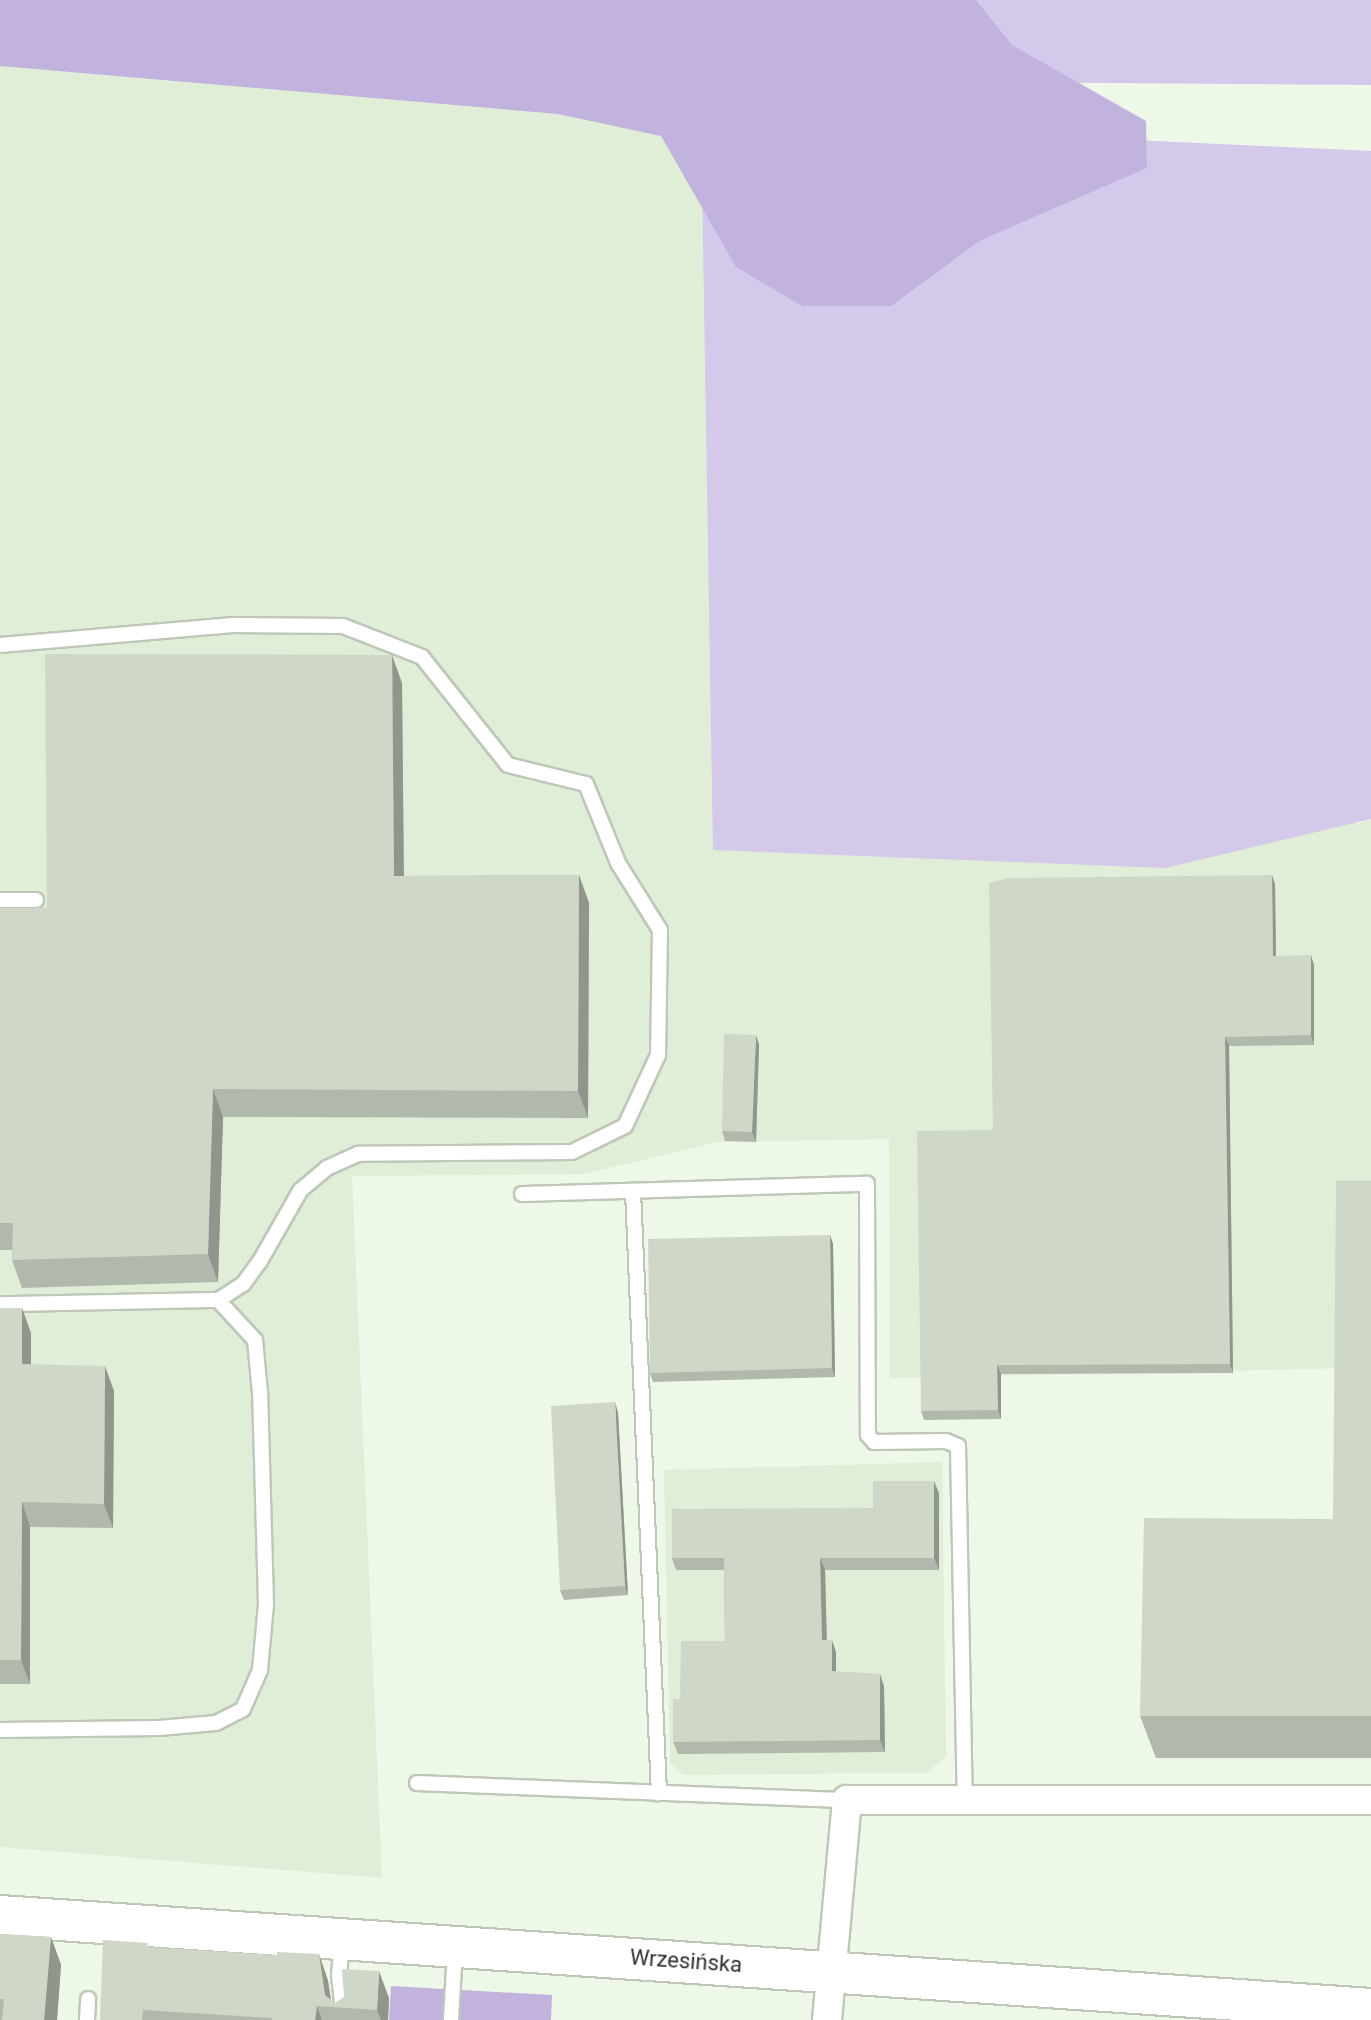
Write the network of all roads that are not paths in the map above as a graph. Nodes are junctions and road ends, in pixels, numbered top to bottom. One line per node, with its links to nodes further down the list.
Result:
1 (0, 645): 6 (lane)
2 (0, 900): 3 (lane)
3 (36, 900)
4 (633, 1191): 5 (lane); 10 (lane); 12 (lane)
5 (522, 1194)
6 (218, 1300): 7 (lane); 8 (lane)
7 (0, 1304)
8 (0, 1730)
9 (417, 1783): 10 (lane)
10 (659, 1793): 11 (lane)
11 (847, 1800): 12 (street); 17 (street)
12 (965, 1800): 13 (street)
13 (1371, 1800)
14 (0, 1916): 15 (street, Wrzesińska)
15 (342, 1938): 16 (street, Wrzesińska); 21 (lane)
16 (455, 1947): 17 (street, Wrzesińska); 22 (lane)
17 (831, 1971): 19 (street, Wrzesińska); 23 (street)
18 (88, 1999): 20 (lane)
19 (1371, 2009)
20 (87, 2020)
21 (344, 2020)
22 (451, 2020)
23 (827, 2020)

